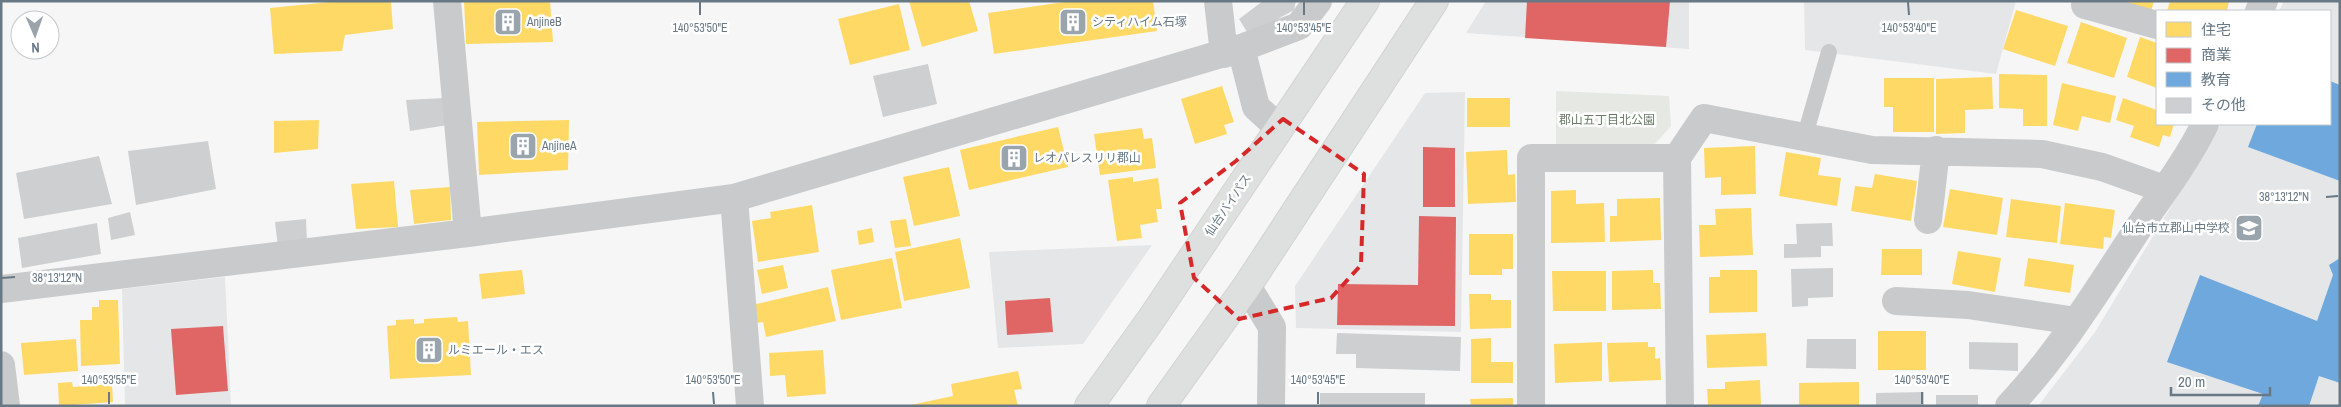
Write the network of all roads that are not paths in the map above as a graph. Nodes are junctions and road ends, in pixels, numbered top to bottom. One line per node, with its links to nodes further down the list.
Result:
1 (447, 1): 18 (street)
2 (1218, 1): 8 (street)
3 (1318, 1): 8 (street)
4 (1364, 1): 11 (highway, 仙台バイパス)
5 (1434, 1): 19 (highway)
6 (2084, 5): 7 (street)
7 (2156, 25)
8 (1233, 51): 11 (street); 16 (street)
9 (1829, 52): 12 (lane)
10 (2203, 125): 15 (street)
11 (1279, 128): 26 (highway, 仙台バイパス)
12 (1805, 136): 13 (street); 14 (street)
13 (1936, 150): 15 (street); 17 (street)
14 (1677, 158): 29 (street); 30 (street)
15 (2164, 189): 22 (street)
16 (734, 198): 18 (street); 25 (street)
17 (1928, 220)
18 (468, 233): 20 (street)
19 (1247, 286): 27 (highway); 28 (street)
20 (1, 289)
21 (1896, 301): 22 (street)
22 (2076, 321): 31 (street)
23 (1, 365): 24 (street)
24 (6, 406)
25 (750, 406)
26 (1089, 406)
27 (1161, 406)
28 (1271, 406)
29 (1531, 406)
30 (1680, 406)
31 (2009, 406)

